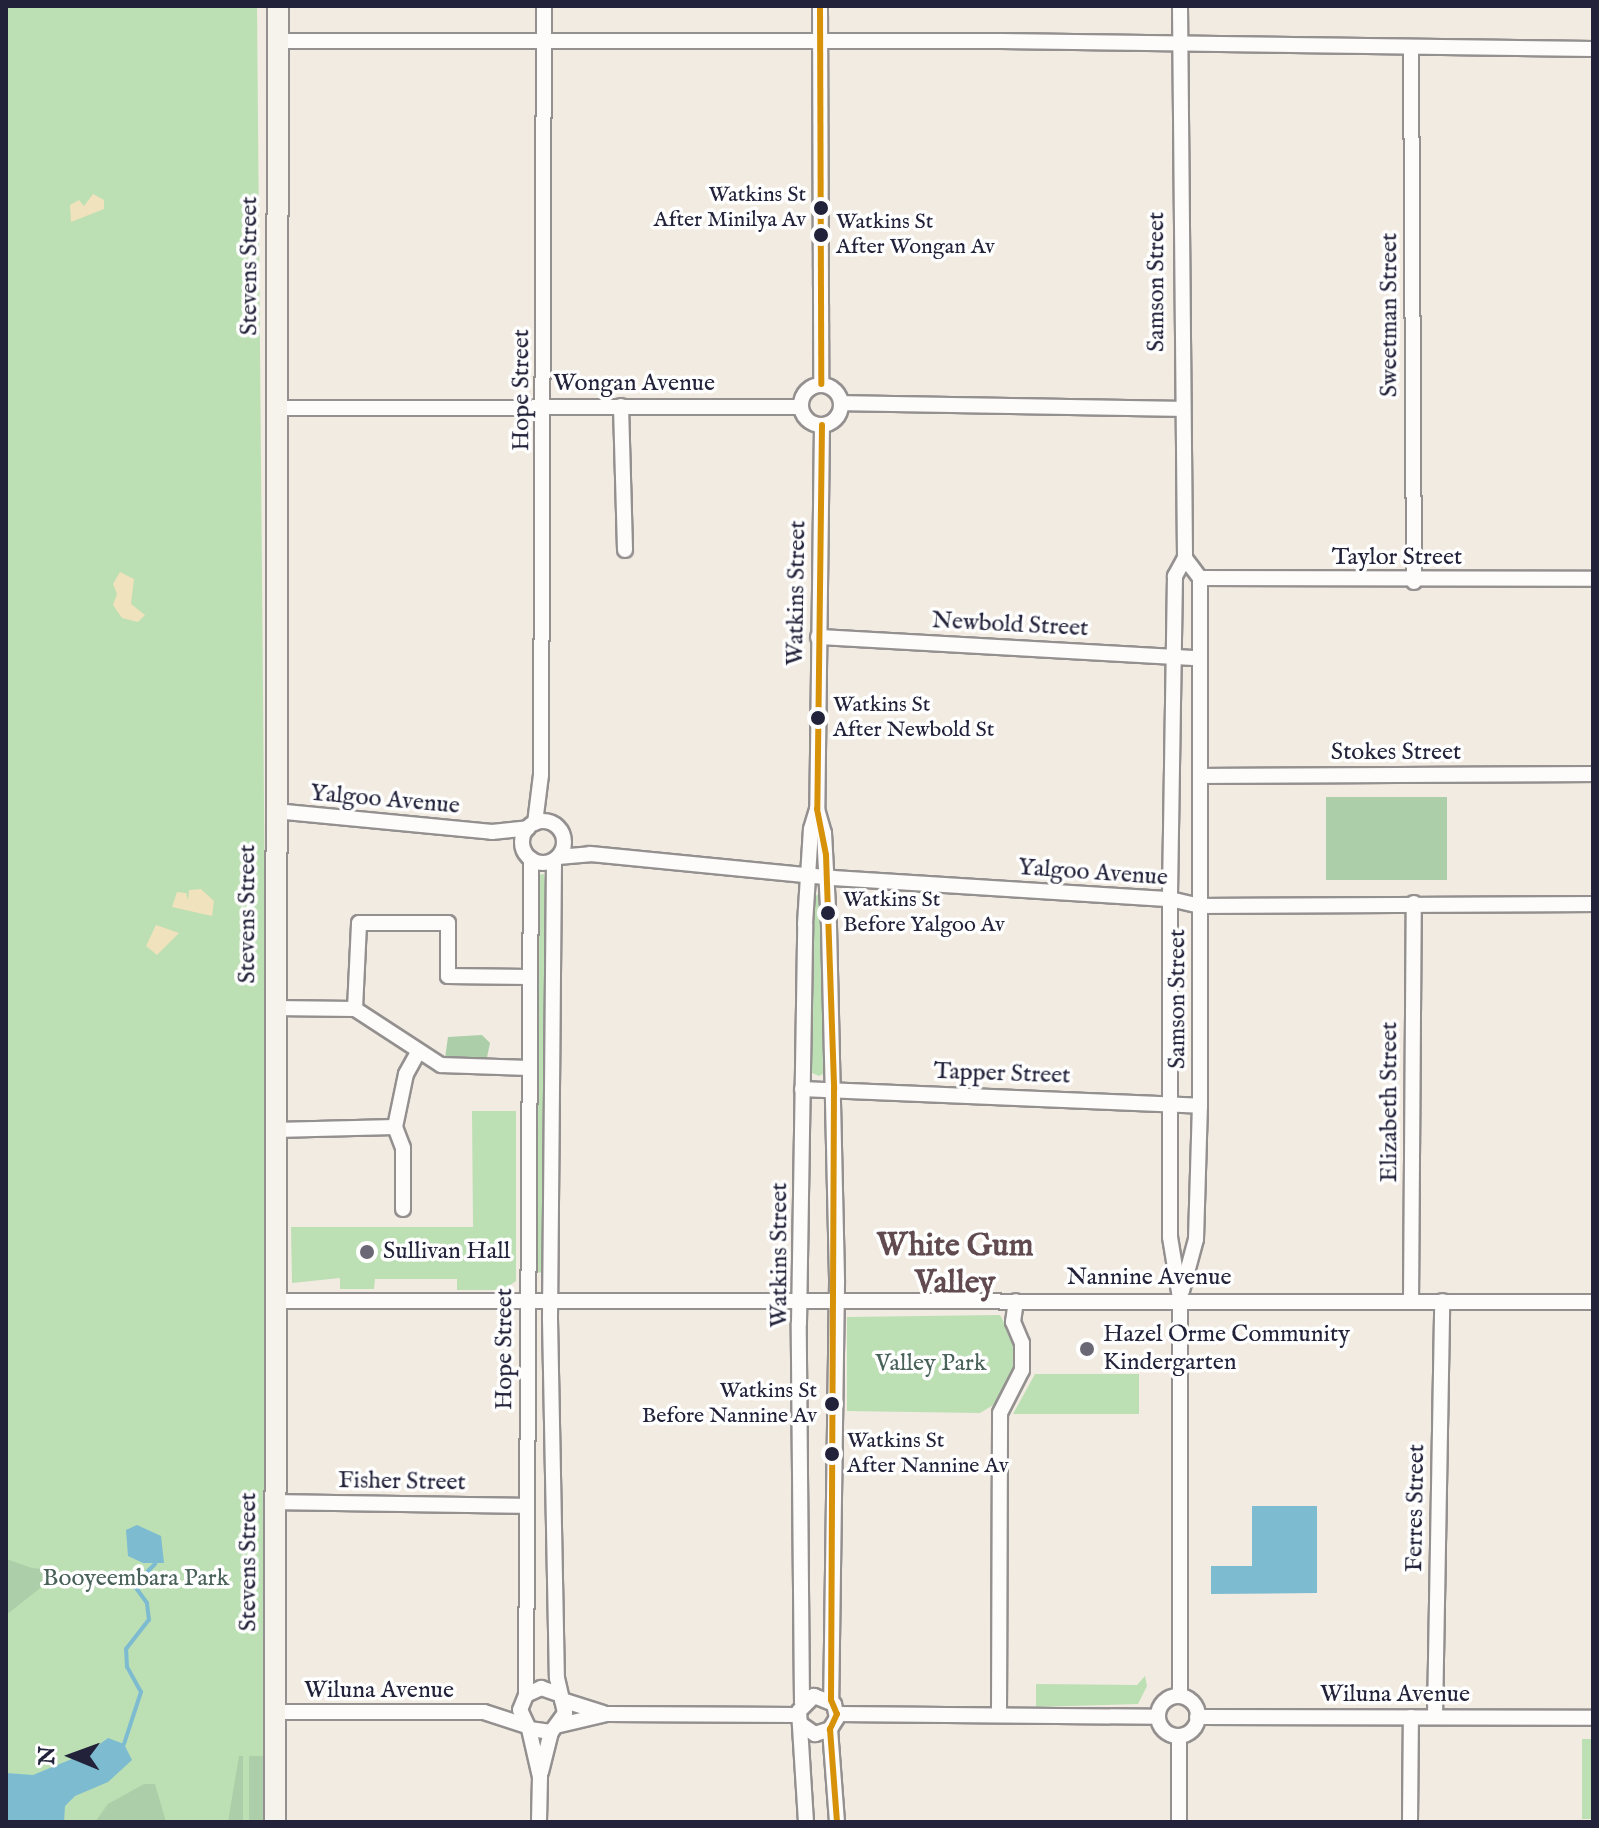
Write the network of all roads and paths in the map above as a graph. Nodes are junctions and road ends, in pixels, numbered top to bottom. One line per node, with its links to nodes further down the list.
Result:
1 (278, 6): 5 (street, Stevens Street)
2 (544, 6): 7 (street, Hope Street)
3 (820, 6): 6 (street)
4 (1180, 6): 8 (street, Samson Street)
5 (278, 41): 7 (street); 16 (street, Stevens Street)
6 (819, 41): 7 (street); 8 (street); 11 (street)
7 (544, 43): 13 (street, Hope Street)
8 (1179, 45): 9 (street); 17 (street, Samson Street)
9 (1411, 47): 10 (street); 23 (street, Sweetman Street)
10 (1593, 49)
11 (821, 384): 12 (street); 15 (street)
12 (841, 403): 17 (street); 18 (street)
13 (544, 406): 14 (street, Wongan Avenue); 16 (street, Wongan Avenue); 28 (street, Hope Street)
14 (621, 406): 15 (street, Wongan Avenue); 19 (street)
15 (800, 407): 18 (street)
16 (275, 408): 31 (street, Stevens Street)
17 (1180, 409): 20 (street, Samson Street)
18 (822, 425): 24 (street, Watkins Street)
19 (625, 550)
20 (1185, 558): 21 (street); 25 (street, Samson Street)
21 (1200, 578): 23 (street, Taylor Street); 26 (street, Samson Street)
22 (1593, 579): 23 (street, Taylor Street)
23 (1414, 582)
24 (818, 637): 25 (street, Newbold Street); 30 (street, Watkins Street)
25 (1173, 656): 26 (street, Newbold Street); 42 (street, Samson Street)
26 (1199, 658): 29 (street, Samson Street)
27 (1593, 774): 29 (street, Stokes Street)
28 (541, 775): 32 (street, Hope Street); 33 (street, Hope Street)
29 (1200, 776): 45 (street, Samson Street)
30 (817, 809): 40 (street, Watkins Street); 41 (street, Watkins Street)
31 (275, 811): 34 (street, Yalgoo Avenue); 47 (street, Stevens Street)
32 (552, 823): 33 (street); 35 (street)
33 (531, 825): 34 (street, Yalgoo Avenue); 36 (street)
34 (492, 832): 36 (street, Yalgoo Avenue)
35 (564, 838): 37 (street, Yalgoo Avenue); 39 (street)
36 (522, 844): 38 (street)
37 (590, 854): 39 (street, Yalgoo Avenue); 40 (street, Yalgoo Avenue)
38 (531, 859): 39 (street); 46 (street, Hope Street)
39 (556, 859): 67 (street, Hope Street)
40 (807, 875): 41 (street, Yalgoo Avenue); 51 (street, Watkins Street)
41 (827, 878): 42 (street, Yalgoo Avenue); 52 (street, Watkins Street)
42 (1170, 899): 45 (street, Yalgoo Avenue); 53 (street, Samson Street)
43 (1414, 903): 44 (street, Yalgoo Avenue); 45 (street, Yalgoo Avenue); 61 (street, Elizabeth Street)
44 (1593, 904)
45 (1200, 906): 54 (street, Samson Street)
46 (529, 977): 48 (street); 50 (street, Hope Street)
47 (274, 1008): 48 (street); 56 (street, Stevens Street)
48 (355, 1009): 49 (street)
49 (418, 1052): 50 (street); 55 (street)
50 (529, 1068): 66 (street, Hope Street)
51 (802, 1089): 52 (street, Tapper Street); 63 (street, Watkins Street)
52 (834, 1089): 53 (street, Tapper Street); 64 (street, Watkins Street)
53 (1172, 1104): 54 (street, Tapper Street); 58 (street, Samson Street)
54 (1200, 1106): 58 (street, Samson Street)
55 (395, 1127): 56 (street); 57 (street)
56 (275, 1130): 59 (street, Stevens Street)
57 (403, 1209)
58 (1180, 1298): 60 (street, Nannine Avenue); 61 (street, Nannine Avenue); 70 (street, Samson Street)
59 (274, 1301): 66 (street, Nannine Avenue); 68 (street, Stevens Street)
60 (1016, 1301): 64 (street, Nannine Avenue); 79 (street)
61 (1411, 1301): 62 (street, Nannine Avenue)
62 (1442, 1301): 65 (street, Nannine Avenue); 83 (street, Ferres Street)
63 (800, 1302): 64 (street, Nannine Avenue); 67 (street, Nannine Avenue); 77 (street, Watkins Street)
64 (836, 1302): 73 (street, Watkins Street)
65 (1593, 1302)
66 (527, 1304): 67 (street, Nannine Avenue); 69 (street, Hope Street)
67 (550, 1305): 71 (street, Hope Street)
68 (276, 1502): 69 (street, Fisher Street); 74 (street, Stevens Street)
69 (527, 1506): 72 (street, Hope Street)
70 (1180, 1696): 80 (street); 81 (street)
71 (560, 1697): 72 (street, Wiluna Avenue); 76 (street); 86 (street, Hope Street)
72 (524, 1698): 75 (street, Wiluna Avenue); 85 (street, Hope Street)
73 (831, 1700): 77 (street); 78 (street)
74 (275, 1712): 75 (street, Wiluna Avenue); 90 (street, Stevens Street)
75 (484, 1712): 85 (street, Wiluna Avenue)
76 (607, 1714): 77 (street); 86 (street)
77 (801, 1714): 87 (street); 92 (street, Watkins Street)
78 (837, 1714): 79 (street); 87 (street)
79 (999, 1715): 80 (street)
80 (1158, 1717): 88 (street)
81 (1197, 1717): 82 (street, Wiluna Avenue); 88 (street)
82 (1411, 1717): 83 (street, Wiluna Avenue); 95 (street)
83 (1435, 1717): 84 (street, Wiluna Avenue)
84 (1593, 1718)
85 (526, 1727): 86 (street, Wiluna Avenue); 89 (street)
86 (556, 1728): 89 (street)
87 (830, 1729): 93 (street)
88 (1179, 1736): 94 (street)
89 (540, 1777): 91 (street)
90 (275, 1822)
91 (539, 1822)
92 (806, 1822)
93 (837, 1822)
94 (1179, 1822)
95 (1410, 1822)

